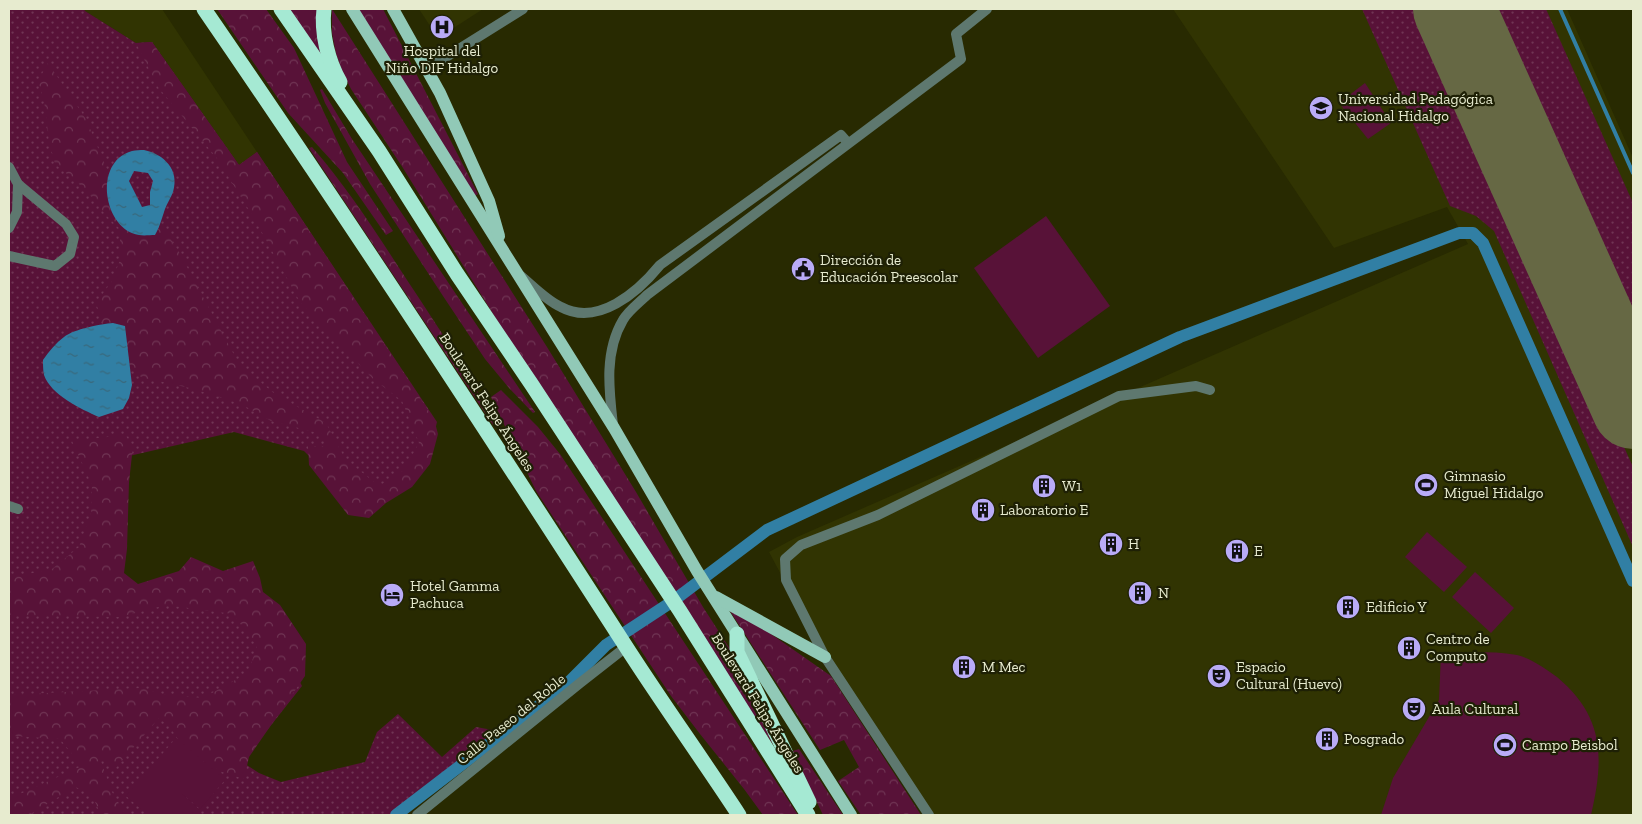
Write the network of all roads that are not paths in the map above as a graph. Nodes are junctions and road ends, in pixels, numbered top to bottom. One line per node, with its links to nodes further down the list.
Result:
1 (204, 9): 21 (highway, Boulevard Felipe Ángeles)
2 (281, 9): 10 (highway, Boulevard Felipe Ángeles)
3 (324, 9): 10 (highway)
4 (352, 9): 14 (main road)
5 (393, 9): 8 (main road)
6 (523, 9): 8 (street)
7 (987, 9): 9 (street)
8 (427, 69): 14 (main road)
9 (844, 139): 16 (street); 18 (street)
10 (379, 151): 25 (highway, Boulevard Felipe Ángeles)
11 (9, 167): 12 (street)
12 (18, 184): 13 (street); 15 (street)
13 (9, 228)
14 (505, 253): 16 (main road, Boulevard Felipe Ángeles)
15 (9, 256)
16 (516, 272): 18 (main road, Boulevard Felipe Ángeles)
17 (1210, 390): 22 (street)
18 (614, 428): 19 (main road, Boulevard Felipe Ángeles)
19 (713, 595): 20 (main road, Boulevard Felipe Ángeles); 22 (main road)
20 (737, 634): 26 (highway); 27 (main road, Boulevard Felipe Ángeles)
21 (621, 639): 23 (street, Calle Paseo del Roble); 24 (highway, Boulevard Felipe Ángeles)
22 (825, 657): 28 (street)
23 (417, 815)
24 (739, 815)
25 (808, 815)
26 (815, 815)
27 (851, 815)
28 (929, 815)

